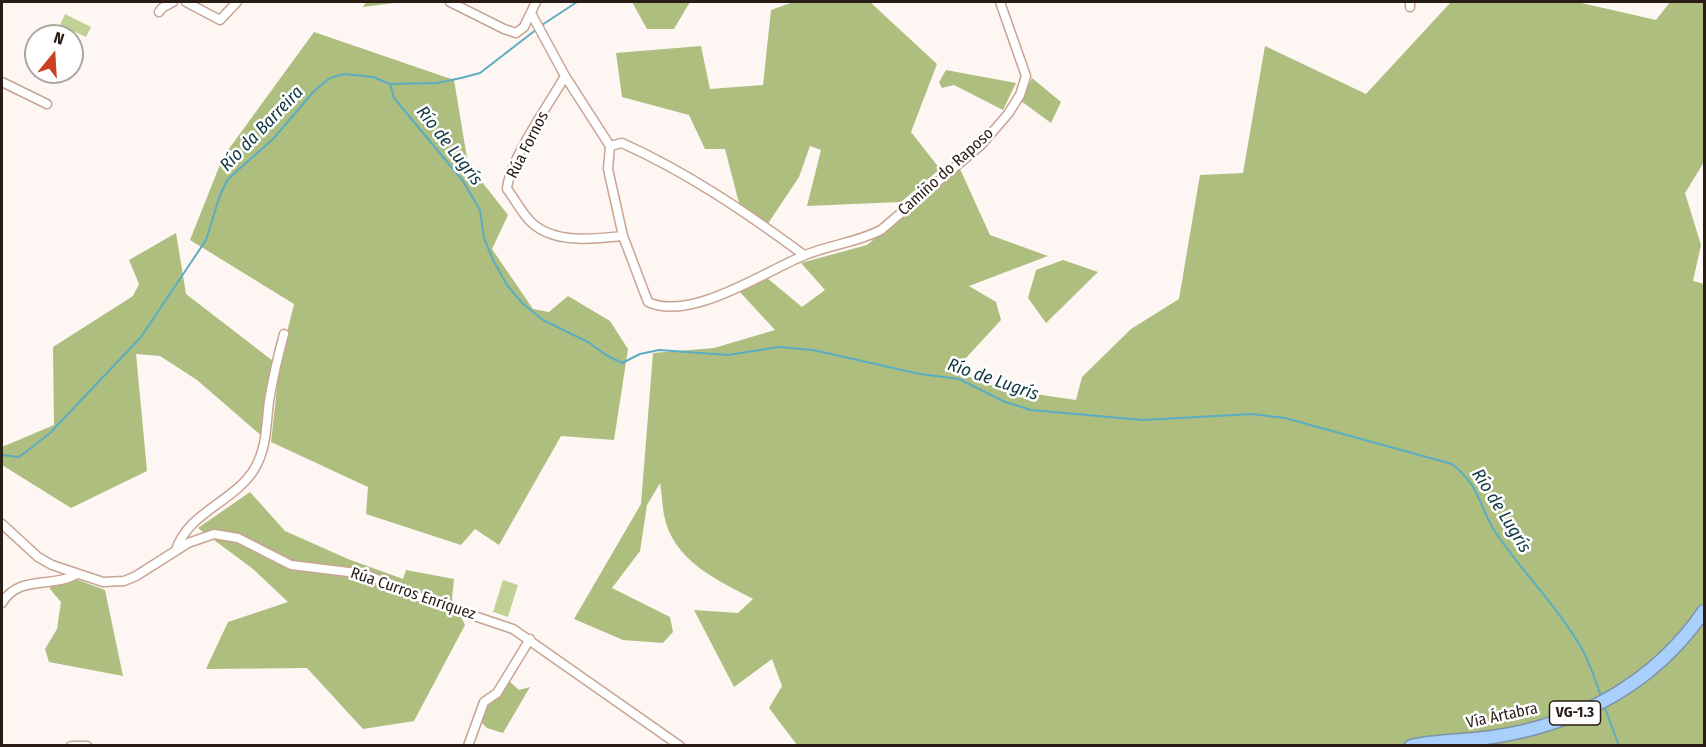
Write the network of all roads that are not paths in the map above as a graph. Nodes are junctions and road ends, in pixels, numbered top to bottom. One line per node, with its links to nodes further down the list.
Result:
1 (173, 2): 7 (street)
2 (186, 2): 3 (street)
3 (237, 2)
4 (450, 2): 8 (street)
5 (536, 2): 8 (street)
6 (1000, 2): 14 (street, Camiño do Raposo)
7 (159, 12)
8 (532, 15): 9 (street)
9 (565, 76): 12 (street); 13 (street, Rúa Fornos)
10 (2, 82): 11 (street)
11 (47, 104)
12 (610, 146): 13 (street); 14 (street)
13 (623, 236): 14 (street)
14 (804, 255)
15 (284, 334): 17 (street)
16 (2, 524): 18 (street, Rúa Curros Enríquez)
17 (175, 550): 18 (street, Rúa Curros Enríquez); 21 (street, Rúa Curros Enríquez)
18 (75, 574): 19 (street)
19 (2, 603)
20 (1704, 611): 26 (highway, Vía Ártabra / VG-1.3)
21 (530, 639): 24 (street); 25 (street, Rúa Curros Enríquez)
22 (71, 746): 23 (street)
23 (87, 746)
24 (468, 746)
25 (680, 746)
26 (1411, 746)

